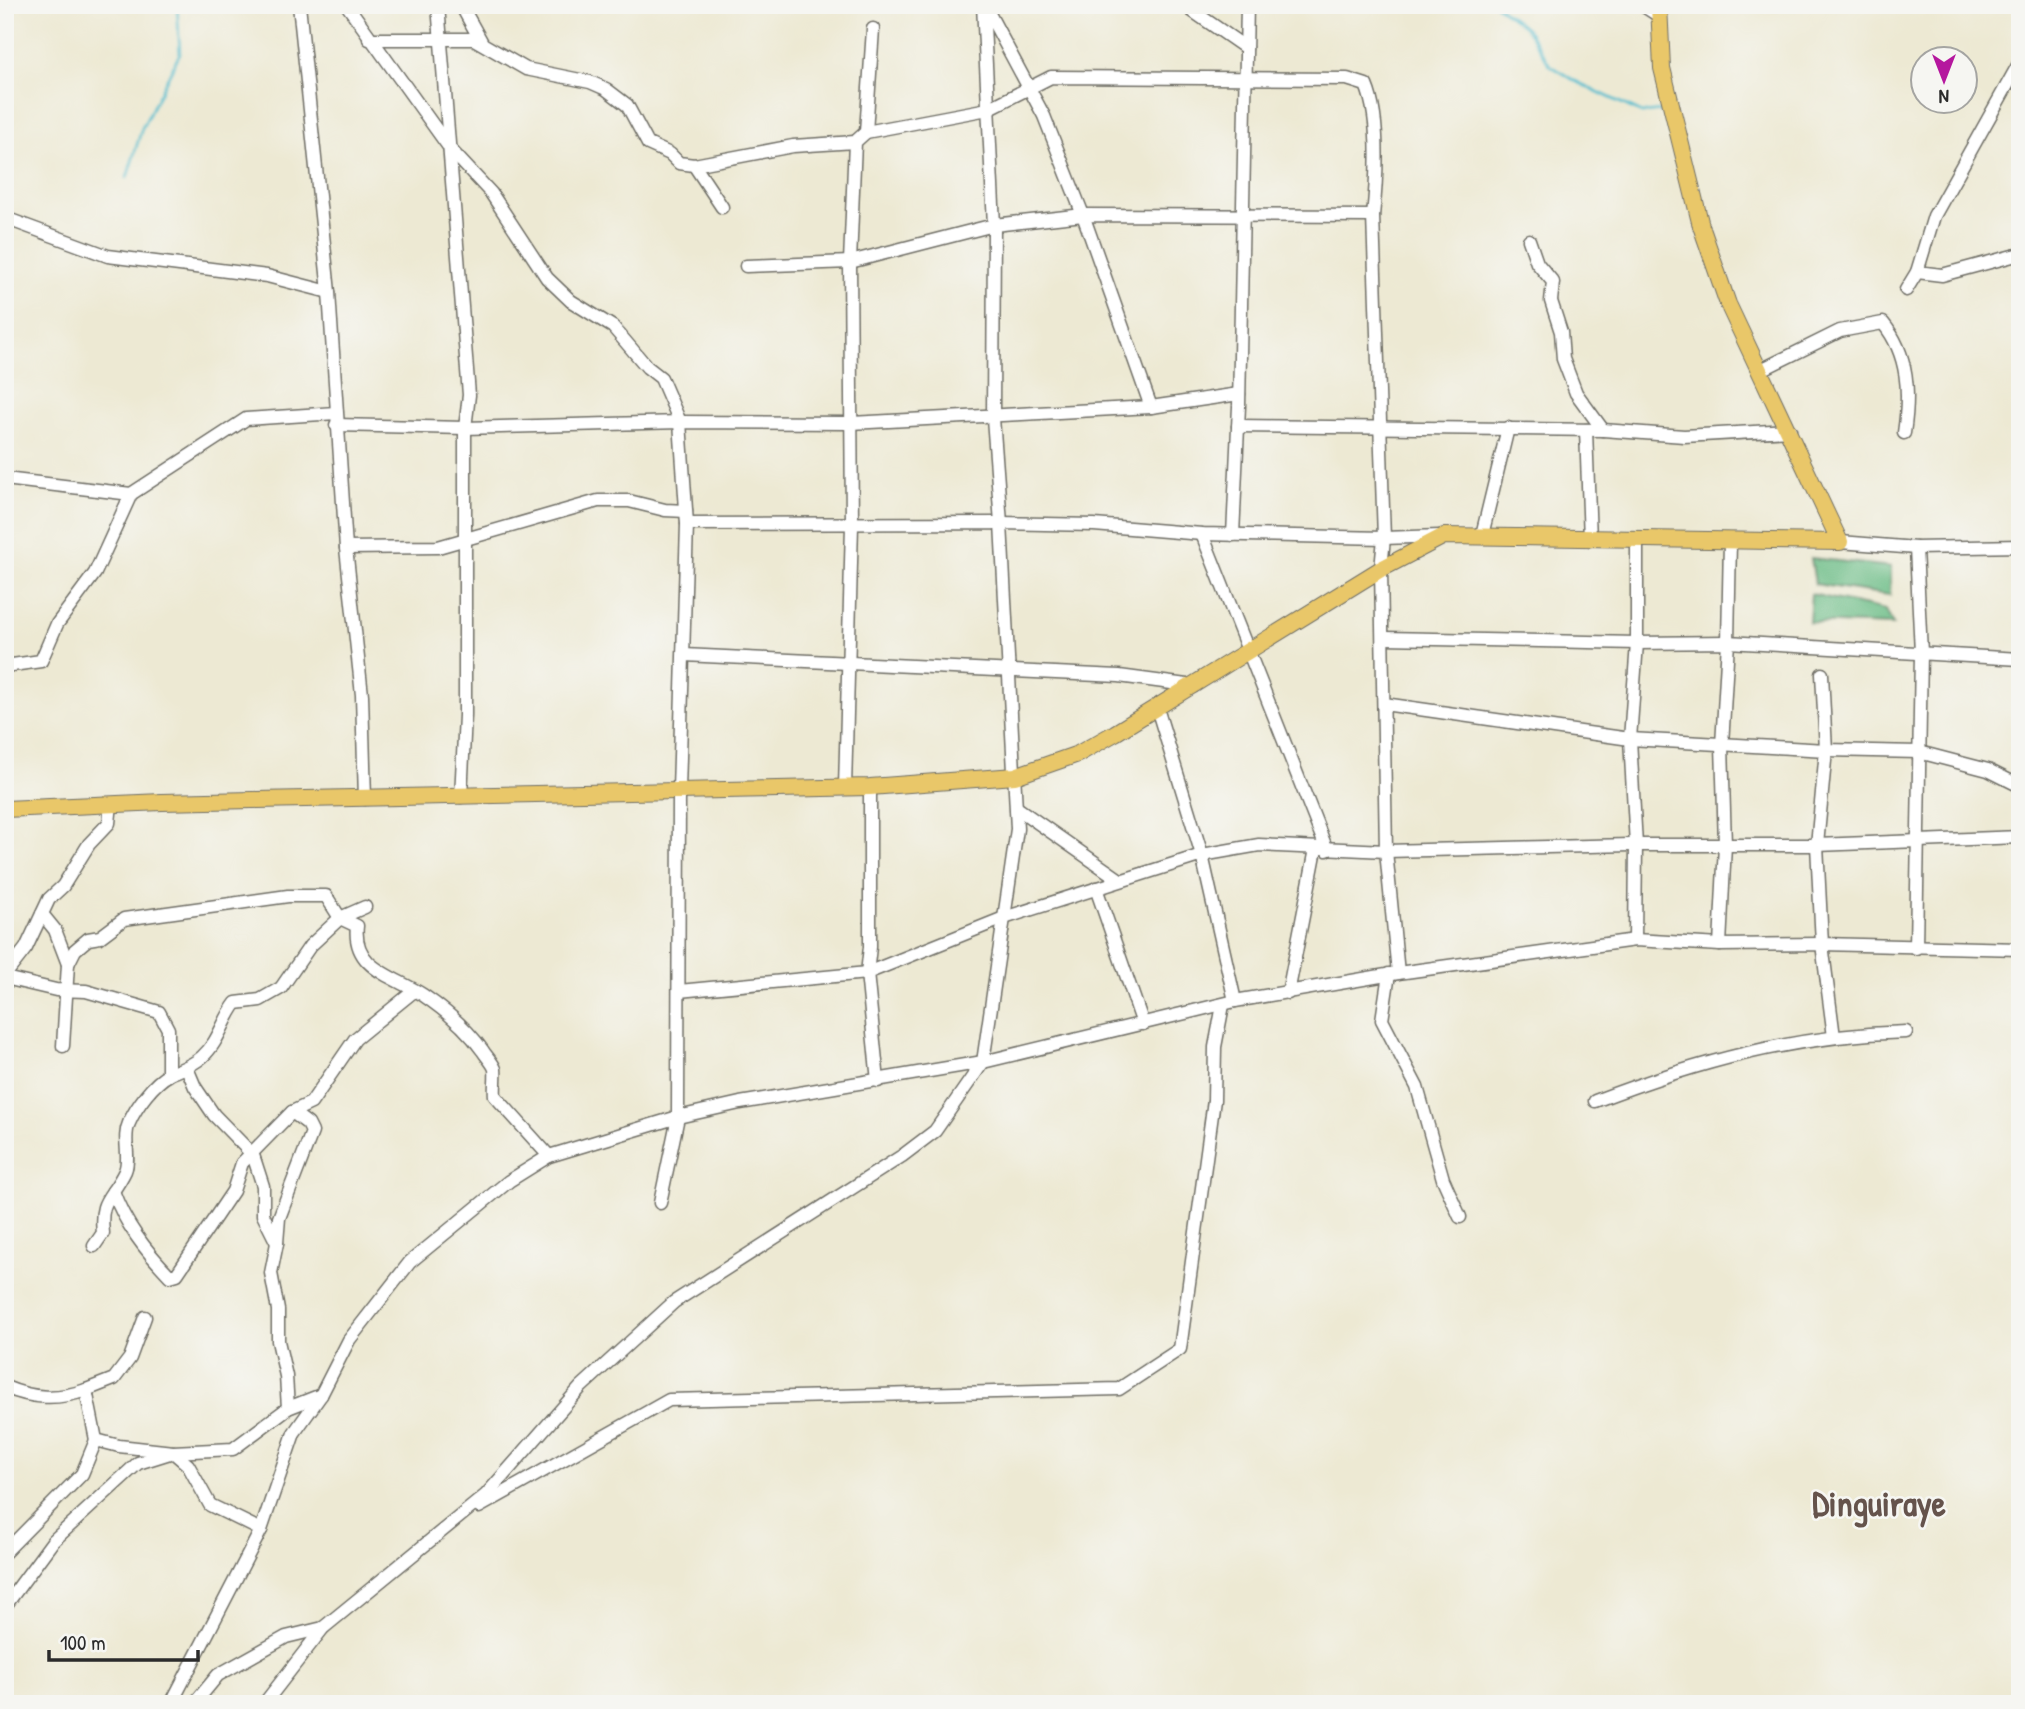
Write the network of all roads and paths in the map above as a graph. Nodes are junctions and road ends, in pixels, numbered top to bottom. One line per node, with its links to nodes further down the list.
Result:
1 (299, 5): 35 (street)
2 (347, 5): 11 (street)
3 (438, 5): 12 (street)
4 (461, 5): 13 (street)
5 (984, 5): 17 (street); 18 (street)
6 (1184, 5): 14 (street)
7 (1247, 5): 14 (street)
8 (1642, 5): 9 (street)
9 (1659, 10): 36 (main road)
10 (873, 29): 19 (street)
11 (369, 38): 12 (street); 21 (street)
12 (443, 40): 13 (street); 21 (street)
13 (481, 41): 22 (street)
14 (1246, 48): 16 (street)
15 (2020, 62): 33 (street)
16 (1246, 79): 17 (street); 24 (street); 26 (street)
17 (1030, 86): 18 (street); 25 (street)
18 (988, 109): 19 (street); 28 (street)
19 (866, 132): 20 (street)
20 (855, 142): 22 (street); 31 (street)
21 (451, 150): 41 (street); 44 (street)
22 (694, 165): 23 (street)
23 (722, 207)
24 (1244, 214): 25 (street); 26 (street); 37 (street)
25 (1083, 215): 28 (street); 38 (street)
26 (1373, 216): 45 (street)
27 (5, 218): 35 (street)
28 (994, 225): 31 (street); 39 (street)
29 (1529, 240): 48 (street)
30 (2020, 254): 33 (street)
31 (850, 262): 32 (street); 42 (street)
32 (746, 266)
33 (1917, 272): 34 (street)
34 (1906, 290)
35 (329, 292): 40 (street)
36 (1759, 371): 49 (main road); 50 (street)
37 (1239, 394): 38 (street); 43 (street)
38 (1151, 407): 39 (street)
39 (993, 418): 42 (street); 54 (street)
40 (336, 419): 44 (street); 52 (street); 67 (street)
41 (680, 422): 42 (street); 44 (street); 53 (street)
42 (851, 423): 55 (street)
43 (1238, 426): 45 (street); 57 (street)
44 (465, 428): 61 (street)
45 (1380, 428): 46 (street); 60 (street)
46 (1508, 428): 47 (street); 58 (street)
47 (1586, 430): 48 (street); 62 (street)
48 (1603, 430): 49 (street)
49 (1790, 430): 65 (main road)
50 (1904, 433)
51 (5, 479): 52 (street)
52 (131, 494): 78 (street)
53 (687, 517): 55 (street); 61 (street); 75 (street)
54 (1002, 523): 55 (street); 56 (street); 79 (street)
55 (852, 525): 77 (street)
56 (1202, 534): 57 (street); 73 (street)
57 (1233, 535): 60 (street)
58 (1482, 535): 59 (main road); 62 (main road)
59 (1444, 536): 60 (street); 69 (main road)
60 (1384, 538): 69 (street)
61 (466, 539): 67 (street); 93 (street)
62 (1590, 540): 63 (main road)
63 (1637, 541): 64 (main road); 72 (street)
64 (1730, 541): 65 (main road); 71 (street)
65 (1840, 542): 68 (street)
66 (2020, 547): 68 (street)
67 (346, 548): 94 (street)
68 (1916, 548): 74 (street)
69 (1381, 569): 70 (street); 73 (main road)
70 (1384, 638): 72 (street); 82 (street)
71 (1728, 642): 72 (street); 74 (street); 85 (street)
72 (1637, 643): 84 (street)
73 (1250, 652): 81 (main road); 103 (street)
74 (1921, 653): 76 (street); 87 (street)
75 (684, 654): 77 (street); 92 (street)
76 (2020, 659)
77 (849, 663): 79 (street); 91 (street)
78 (5, 666)
79 (1007, 670): 81 (street); 88 (street)
80 (1822, 674): 86 (street)
81 (1195, 686): 83 (main road)
82 (1384, 704): 84 (street); 104 (street)
83 (1157, 708): 88 (main road); 105 (street)
84 (1630, 739): 85 (street); 100 (street)
85 (1722, 745): 86 (street); 101 (street)
86 (1826, 750): 87 (street); 102 (street)
87 (1919, 752): 89 (street); 99 (street)
88 (1015, 776): 90 (main road); 96 (street)
89 (2020, 786)
90 (870, 787): 91 (main road); 118 (street)
91 (845, 788): 92 (main road)
92 (679, 790): 93 (main road); 123 (street)
93 (461, 797): 94 (main road)
94 (366, 799): 95 (main road)
95 (111, 804): 97 (main road); 109 (street)
96 (1017, 808): 106 (street); 111 (street)
97 (5, 810)
98 (2020, 837): 99 (street)
99 (1915, 841): 102 (street); 115 (street)
100 (1636, 845): 101 (street); 104 (street); 112 (street)
101 (1725, 845): 102 (street); 114 (street)
102 (1817, 845): 113 (street)
103 (1321, 849): 104 (street); 105 (street); 124 (street)
104 (1386, 851): 119 (street)
105 (1202, 855): 106 (street); 125 (street)
106 (1120, 880): 107 (street)
107 (1096, 888): 111 (street); 126 (street)
108 (365, 907): 110 (street)
109 (42, 915): 117 (street); 120 (street)
110 (340, 918): 117 (street); 121 (street); 131 (street)
111 (1004, 918): 118 (street); 130 (street)
112 (1635, 940): 114 (street); 119 (street)
113 (1822, 944): 114 (street); 115 (street); 128 (street)
114 (1720, 945)
115 (1916, 948): 116 (street)
116 (2020, 949)
117 (68, 964): 122 (street)
118 (867, 973): 123 (street); 133 (street)
119 (1393, 974): 124 (street); 141 (street)
120 (5, 976): 122 (street)
121 (414, 990): 135 (street); 138 (street)
122 (64, 991): 129 (street); 132 (street)
123 (679, 991): 136 (street)
124 (1288, 993): 125 (street)
125 (1229, 1003): 126 (street); 151 (street)
126 (1143, 1024): 130 (street)
127 (1906, 1032): 128 (street)
128 (1834, 1037): 134 (street)
129 (63, 1046)
130 (983, 1062): 133 (street); 151 (street)
131 (187, 1068): 132 (street); 137 (street)
132 (168, 1075): 139 (street)
133 (878, 1081): 136 (street)
134 (1595, 1101)
135 (292, 1112): 137 (street); 142 (street)
136 (678, 1117): 138 (street); 140 (street)
137 (253, 1155): 139 (street); 142 (street)
138 (549, 1156): 147 (street)
139 (113, 1191): 143 (street)
140 (660, 1203)
141 (1460, 1217)
142 (277, 1243): 148 (street)
143 (94, 1246)
144 (145, 1317): 146 (street)
145 (5, 1387): 146 (street)
146 (86, 1390): 149 (street)
147 (321, 1395): 148 (street); 152 (street)
148 (288, 1408): 150 (street)
149 (96, 1440): 150 (street); 153 (street)
150 (173, 1452): 152 (street); 154 (street)
151 (461, 1518): 155 (street)
152 (261, 1530): 156 (street)
153 (5, 1552)
154 (5, 1606)
155 (323, 1628): 157 (street); 158 (street)
156 (171, 1704)
157 (194, 1704)
158 (264, 1704)

